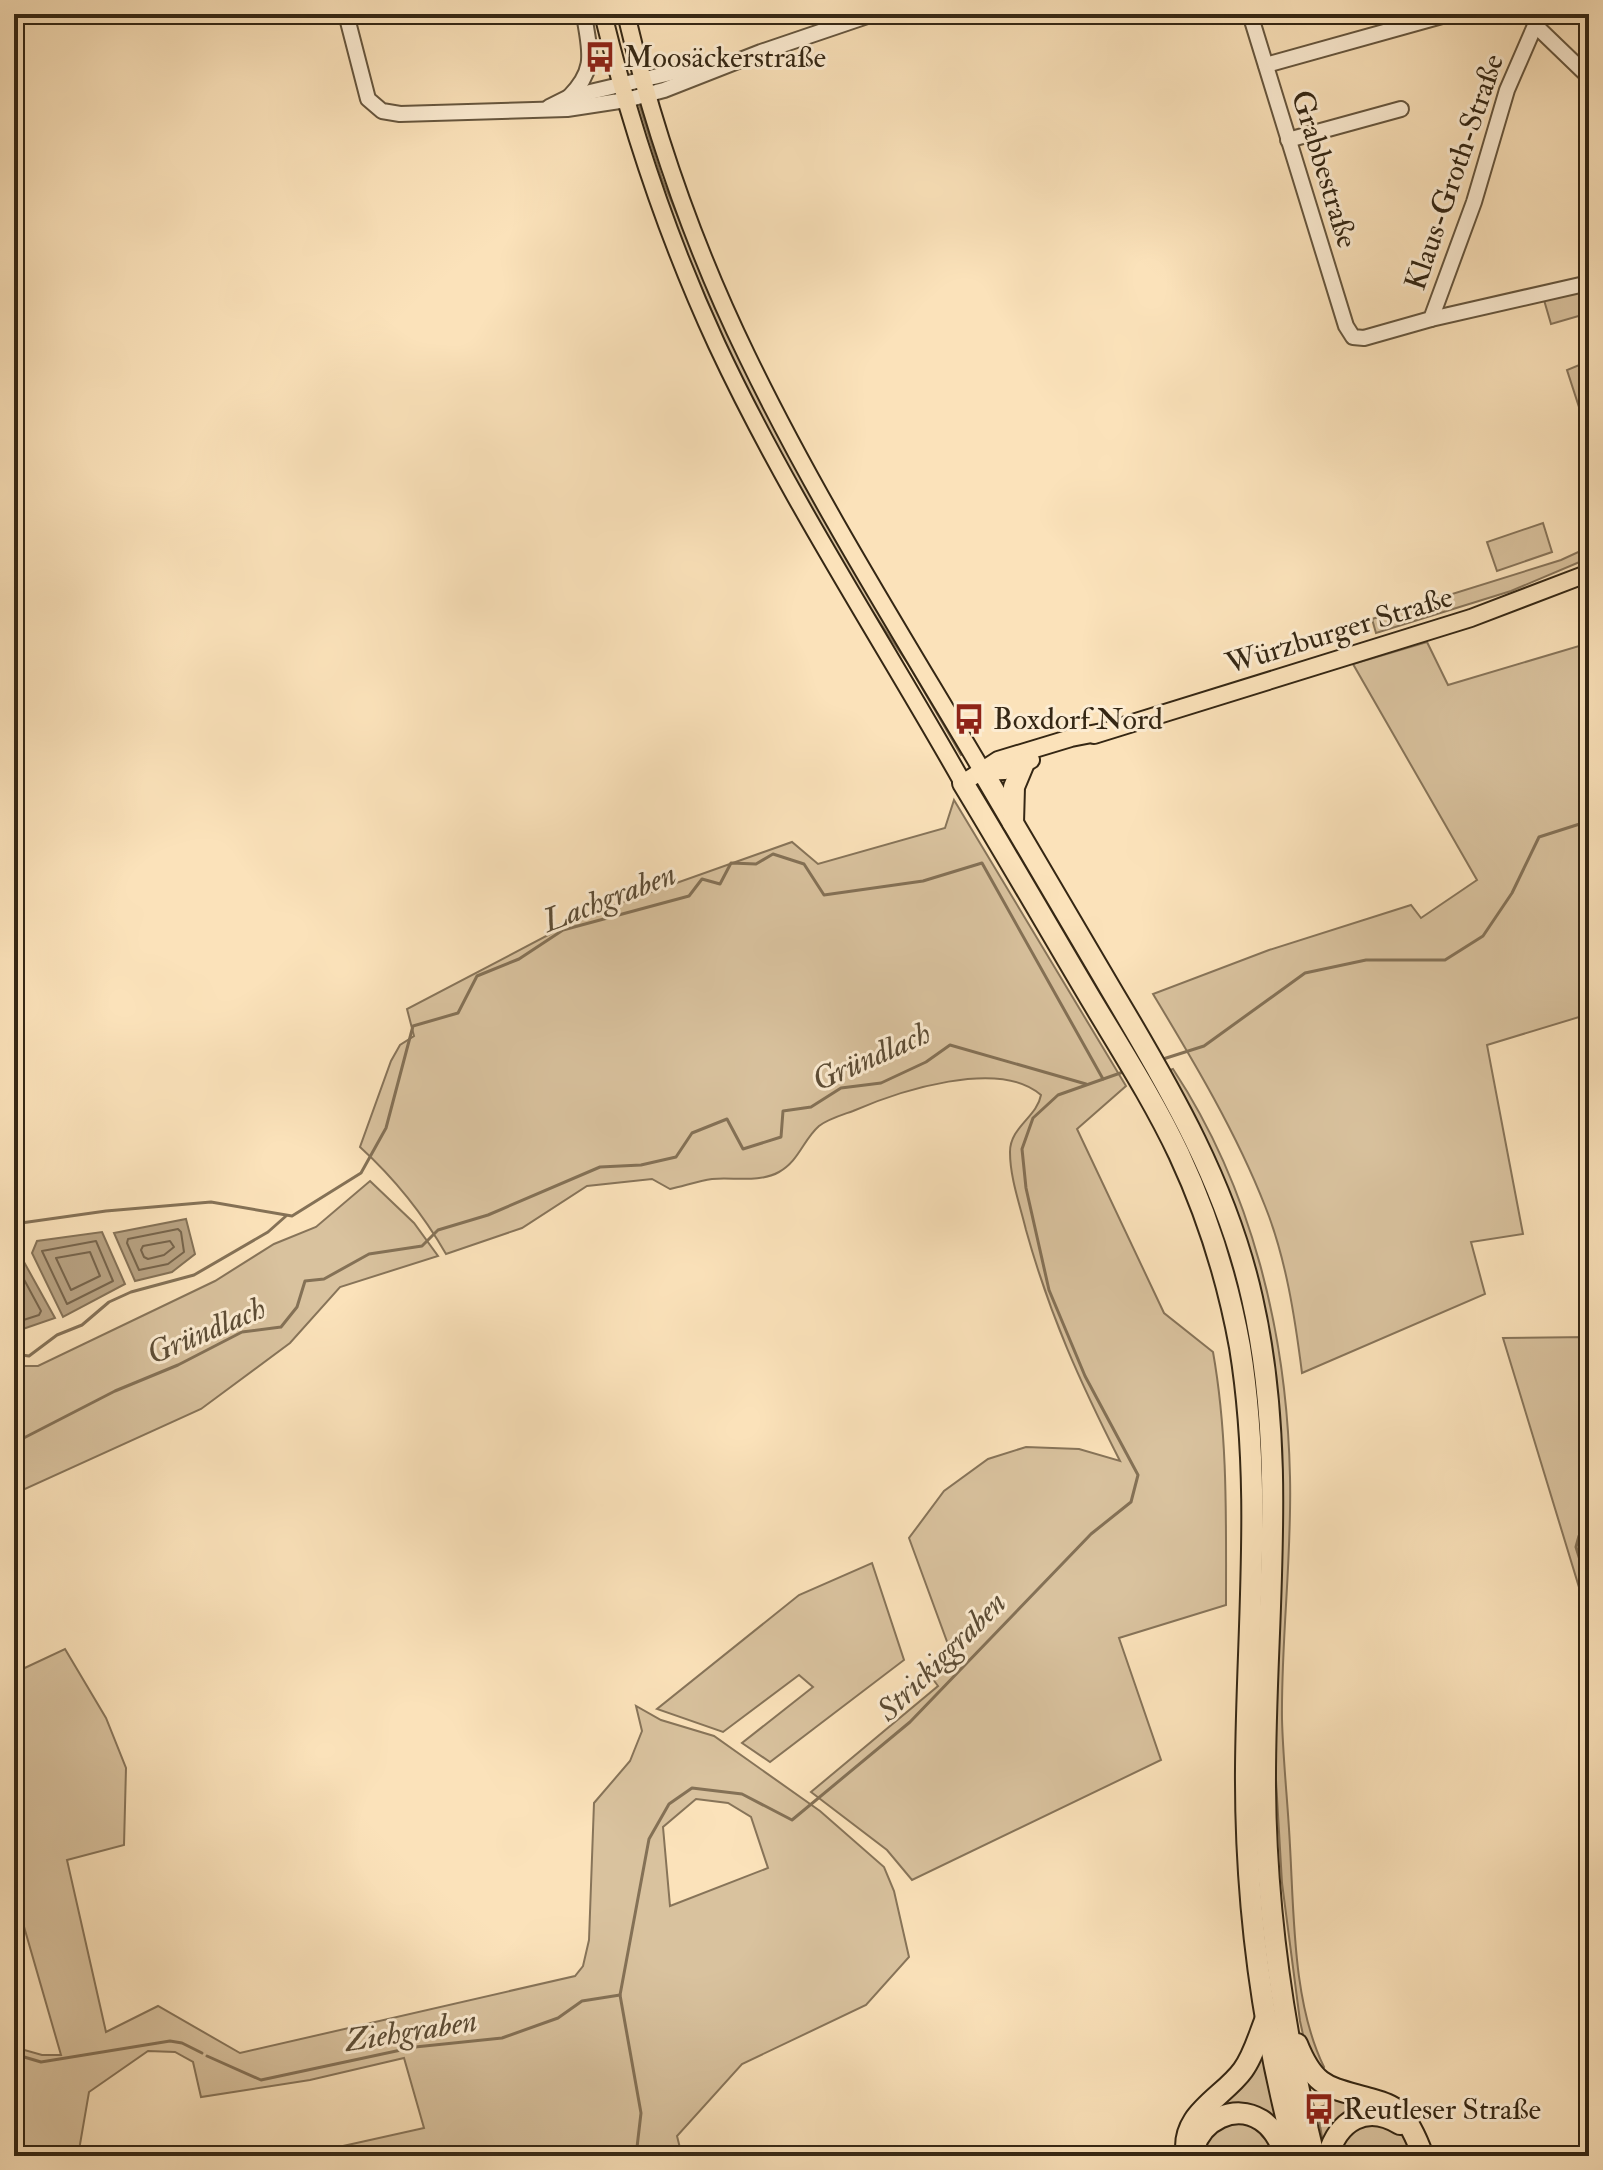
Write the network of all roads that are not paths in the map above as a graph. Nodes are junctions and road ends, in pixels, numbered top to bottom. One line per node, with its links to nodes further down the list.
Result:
1 (346, 14): 14 (street)
2 (584, 14): 13 (street)
3 (603, 14): 12 (main road)
4 (626, 14): 11 (main road)
5 (873, 14): 11 (street)
6 (1250, 14): 9 (street, Grabbestraße)
7 (1449, 14): 9 (street)
8 (1538, 19): 10 (street); 18 (street, Klaus-Groth-Straße)
9 (1266, 65): 16 (street, Grabbestraße)
10 (1589, 77)
11 (645, 87): 12 (street); 23 (main road)
12 (624, 92): 13 (street); 14 (street); 24 (main road)
13 (569, 97): 14 (street)
14 (545, 109)
15 (1401, 109): 16 (street)
16 (1288, 140): 19 (street, Grabbestraße)
17 (1589, 283): 18 (street)
18 (1431, 319): 19 (street, Klaus-Groth-Straße)
19 (1353, 337)
20 (1589, 573): 21 (main road, Würzburger Straße)
21 (1102, 732): 22 (main road, Würzburger Straße); 23 (main road, Würzburger Straße)
22 (1024, 763): 23 (main road, Würzburger Straße); 25 (highway)
23 (983, 772): 24 (main road, Würzburger Straße); 25 (highway)
24 (963, 783): 26 (highway)
25 (1013, 823): 26 (highway)
26 (1275, 2012): 27 (highway); 28 (highway); 30 (highway); 31 (highway)
27 (1413, 2134): 32 (highway); 33 (highway)
28 (1190, 2156): 29 (highway)
29 (1287, 2156)
30 (1296, 2156)
31 (1314, 2156)
32 (1328, 2156)
33 (1423, 2156)

